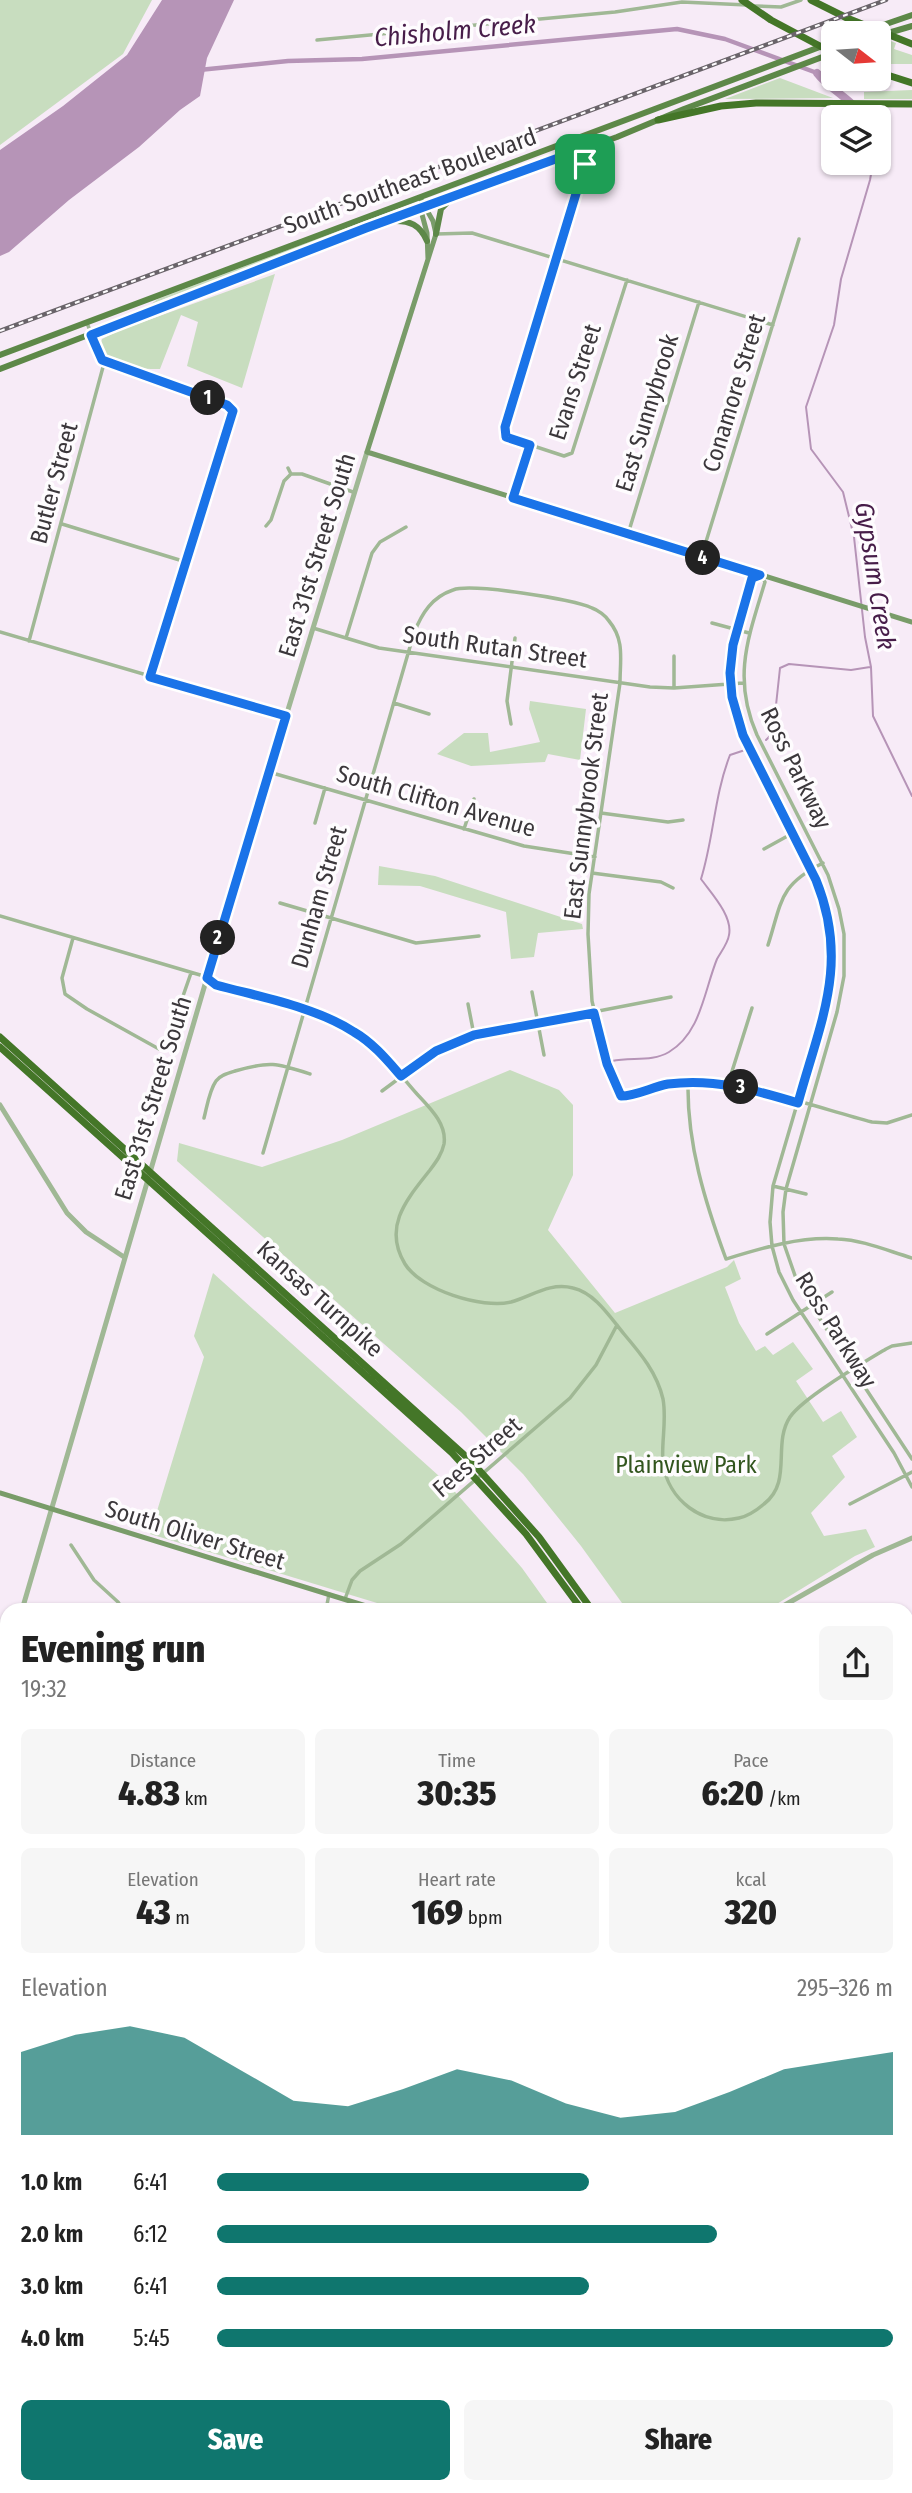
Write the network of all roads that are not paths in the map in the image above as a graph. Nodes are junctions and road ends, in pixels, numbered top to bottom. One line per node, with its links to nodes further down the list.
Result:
1 (742, 0): 10 (highway)
2 (800, 0): 8 (street)
3 (811, 0): 9 (highway)
4 (912, 15): 5 (main road)
5 (891, 22)
6 (912, 26): 7 (main road)
7 (891, 32)
8 (317, 40)
9 (911, 44)
10 (821, 47)
11 (821, 47): 17 (main road, South Southeast Boulevard)
12 (821, 57): 16 (main road, South Southeast Boulevard)
13 (891, 76): 14 (highway)
14 (912, 83)
15 (912, 104): 16 (highway)
16 (658, 120): 18 (main road, South Southeast Boulevard)
17 (580, 137): 18 (street); 20 (main road, South Southeast Boulevard)
18 (583, 149): 19 (main road, South Southeast Boulevard); 26 (street)
19 (456, 195): 21 (main road, South Southeast Boulevard); 23 (main road)
20 (420, 198): 21 (main road); 30 (main road, South Southeast Boulevard)
21 (423, 208): 22 (main road, South Southeast Boulevard); 23 (main road); 25 (main road)
22 (383, 222): 25 (main road); 32 (main road, South Southeast Boulevard)
23 (436, 234): 26 (street); 27 (main road, East 31st Street South)
24 (799, 239): 31 (street, Conamore Street)
25 (427, 241): 27 (main road)
26 (556, 258): 28 (street); 36 (street)
27 (428, 259): 37 (main road, East 31st Street South)
28 (627, 280): 29 (street); 36 (street, Evans Street)
29 (699, 302): 31 (street); 45 (street, East Sunnybrook)
30 (87, 322): 32 (street); 33 (main road, South Southeast Boulevard)
31 (773, 325): 46 (street, Conamore Street)
32 (91, 335): 34 (street); 35 (main road, South Southeast Boulevard)
33 (0, 355)
34 (102, 360): 42 (street, Butler Street); 47 (street)
35 (0, 369)
36 (530, 445): 41 (street)
37 (367, 452): 40 (street, East 31st Street South); 41 (main road)
38 (288, 468): 39 (street)
39 (291, 474): 40 (street); 43 (street)
40 (354, 492): 51 (street, East 31st Street South)
41 (513, 498): 45 (main road)
42 (62, 524): 47 (street); 57 (street, Butler Street)
43 (266, 526)
44 (406, 527): 55 (street)
45 (628, 535): 46 (main road)
46 (701, 558): 48 (main road)
47 (186, 562): 61 (street)
48 (760, 575): 49 (main road); 52 (street, Ross Parkway); 54 (street, Ross Parkway)
49 (912, 622)
50 (712, 623): 52 (street)
51 (312, 628): 55 (street, South Rutan Street); 68 (street, East 31st Street South)
52 (736, 630): 54 (street); 64 (street, Ross Parkway)
53 (0, 632): 57 (street)
54 (748, 633): 63 (street, Ross Parkway)
55 (346, 638): 58 (street, South Rutan Street)
56 (515, 638): 60 (street)
57 (29, 641): 61 (street)
58 (409, 652): 60 (street, South Rutan Street); 62 (street, East Sunnybrook Street); 66 (street, Dunham Street)
59 (674, 656): 65 (street)
60 (511, 667): 62 (street, South Rutan Street); 69 (street)
61 (150, 677): 68 (street)
62 (620, 683): 65 (street, South Rutan Street); 74 (street, East Sunnybrook Street)
63 (743, 683): 64 (street, South Rutan Street); 81 (street, Ross Parkway)
64 (730, 684): 65 (street, South Rutan Street); 78 (street, Ross Parkway)
65 (674, 688)
66 (394, 703): 67 (street); 73 (street, Dunham Street)
67 (429, 714)
68 (286, 716): 70 (street, East 31st Street South)
69 (511, 724)
70 (269, 772): 71 (street, South Clifton Avenue); 92 (street, East 31st Street South)
71 (325, 788): 73 (street, South Clifton Avenue); 76 (street)
72 (474, 799): 77 (street)
73 (366, 800): 77 (street, South Clifton Avenue); 87 (street, Dunham Street)
74 (601, 813): 75 (street); 80 (street, East Sunnybrook Street)
75 (683, 820)
76 (315, 823)
77 (464, 829): 80 (street, South Clifton Avenue)
78 (793, 833): 79 (street); 82 (street, Ross Parkway)
79 (764, 849)
80 (594, 857): 83 (street, East Sunnybrook Street)
81 (823, 863): 82 (street); 112 (street, Ross Parkway)
82 (811, 869): 90 (street); 110 (street, Ross Parkway)
83 (592, 873): 84 (street); 98 (street, East Sunnybrook Street)
84 (673, 888)
85 (280, 902): 87 (street)
86 (0, 916): 89 (street)
87 (331, 918): 88 (street); 97 (street, Dunham Street)
88 (479, 936)
89 (73, 939): 91 (street); 91 (street)
90 (768, 945)
91 (191, 973): 92 (street)
92 (207, 978): 97 (street); 121 (street, East 31st Street South)
93 (532, 992): 99 (street)
94 (671, 997): 98 (street)
95 (468, 1004): 100 (street)
96 (752, 1008): 108 (street)
97 (304, 1010): 104 (street, Dunham Street); 106 (street)
98 (594, 1013): 99 (street); 107 (street, East Sunnybrook Street)
99 (537, 1024): 100 (street); 103 (street)
100 (474, 1035): 106 (street)
101 (0, 1037): 147 (highway, Kansas Turnpike)
102 (0, 1047): 146 (highway, Kansas Turnpike)
103 (544, 1055)
104 (288, 1067): 105 (street); 114 (street); 115 (street, Dunham Street)
105 (310, 1074)
106 (401, 1076): 109 (street); 126 (street)
107 (688, 1083): 108 (street); 120 (street)
108 (729, 1084): 110 (street)
109 (382, 1091)
110 (798, 1103): 112 (street); 116 (street, Ross Parkway)
111 (0, 1105): 121 (street)
112 (810, 1106): 113 (street); 117 (street, Ross Parkway)
113 (912, 1115)
114 (204, 1118)
115 (263, 1153)
116 (774, 1186): 117 (street); 120 (street, Ross Parkway)
117 (786, 1189): 118 (street); 119 (street, Ross Parkway)
118 (806, 1194)
119 (785, 1244): 120 (street); 122 (street); 124 (street, Ross Parkway)
120 (772, 1246): 125 (street, Ross Parkway)
121 (124, 1257): 137 (street, East 31st Street South)
122 (912, 1258)
123 (832, 1292): 124 (street)
124 (811, 1305): 125 (street); 129 (street, Ross Parkway)
125 (801, 1312): 127 (street); 130 (street, Ross Parkway)
126 (617, 1325): 130 (street); 141 (street, Fees Street)
127 (767, 1334)
128 (912, 1343): 129 (street)
129 (854, 1369): 130 (street); 131 (street, Ross Parkway)
130 (843, 1376): 133 (street, Ross Parkway)
131 (912, 1459)
132 (912, 1472): 133 (street)
133 (906, 1475): 134 (street, Ross Parkway); 136 (street)
134 (912, 1487)
135 (0, 1493): 137 (main road, South Oliver Street)
136 (850, 1504)
137 (51, 1509): 140 (main road, South Oliver Street); 142 (street, East 31st Street South)
138 (912, 1538): 148 (street)
139 (71, 1545): 143 (street)
140 (329, 1594): 141 (main road, South Oliver Street); 144 (street)
141 (345, 1599): 145 (main road, South Oliver Street)
142 (24, 1603)
143 (119, 1603)
144 (327, 1603)
145 (357, 1603)
146 (577, 1603)
147 (587, 1603)
148 (788, 1603)

